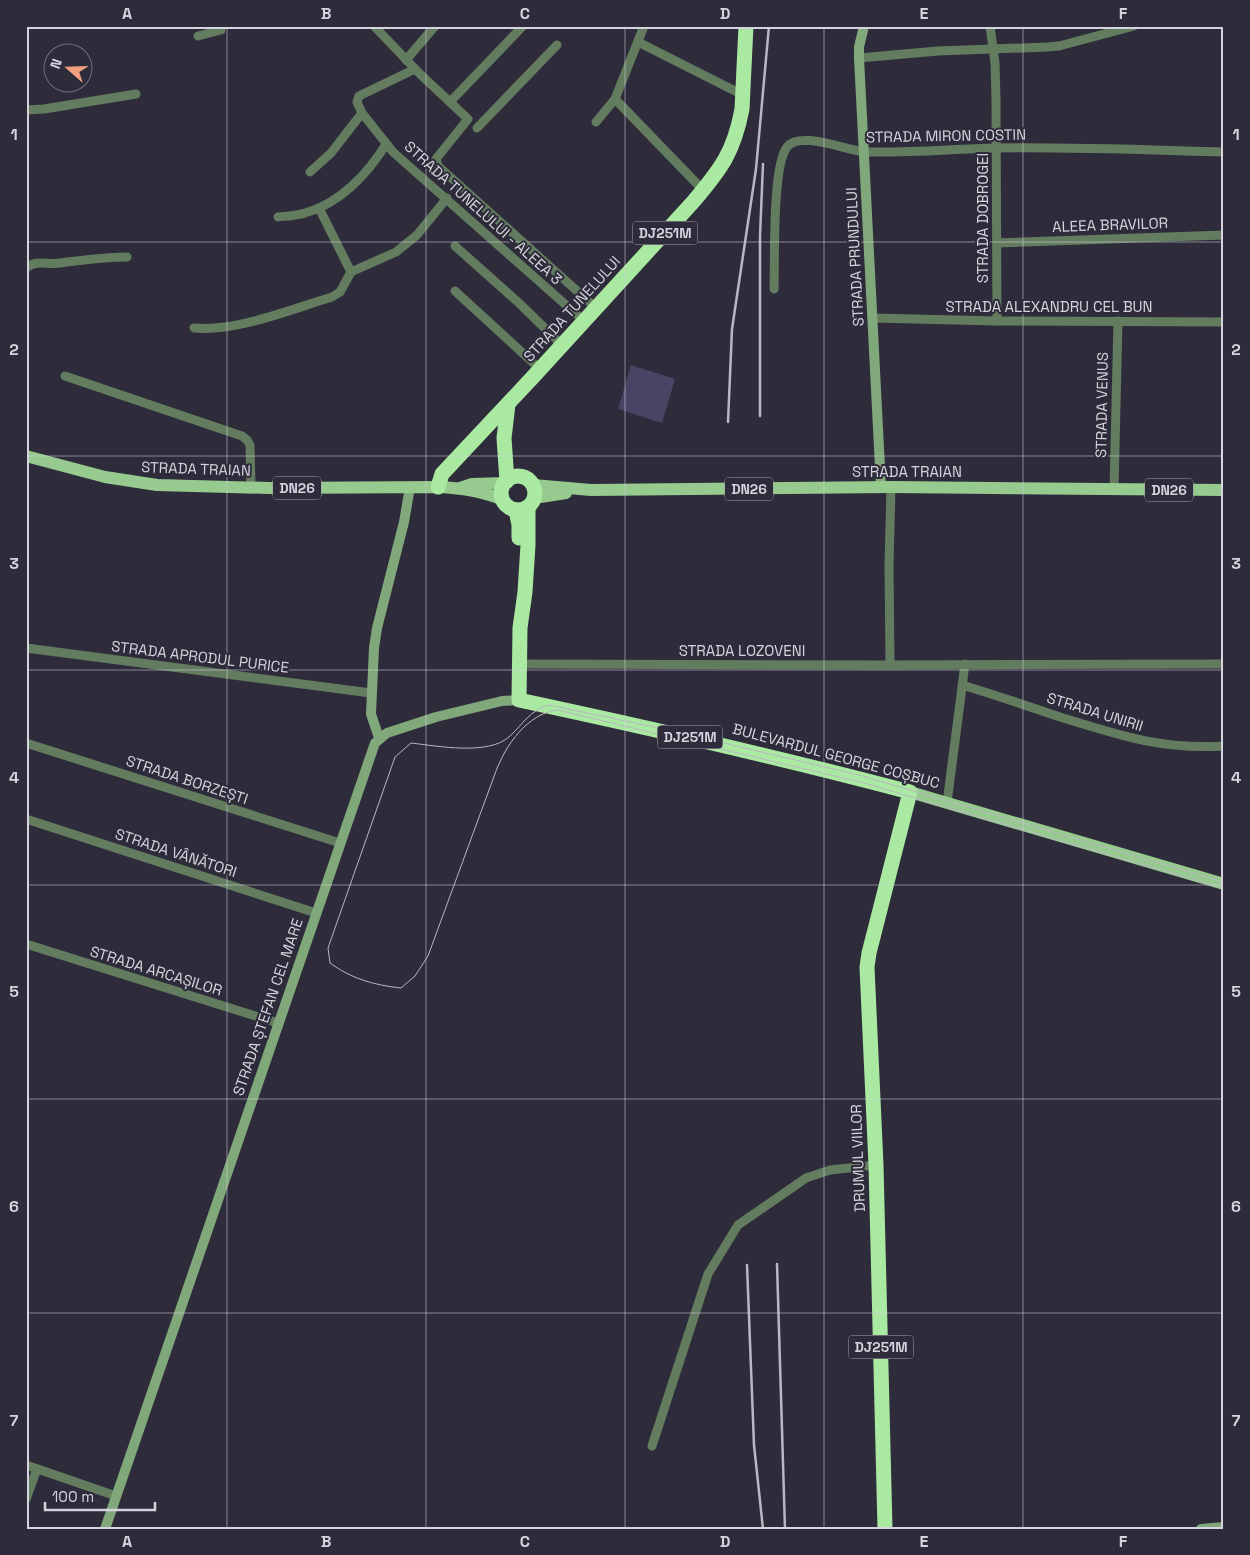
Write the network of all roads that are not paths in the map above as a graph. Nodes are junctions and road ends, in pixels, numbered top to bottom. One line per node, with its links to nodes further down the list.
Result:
1 (221, 26): 10 (street)
2 (374, 26): 15 (street)
3 (435, 26): 15 (street)
4 (523, 26): 20 (street)
5 (644, 26): 11 (street)
6 (746, 26): 18 (highway, STRADA TUNELULUI / DJ251M)
7 (864, 26): 14 (street, STRADA PRUNDULUI)
8 (990, 26): 13 (street, STRADA DOBROGEI)
9 (1134, 26): 13 (street)
10 (198, 36)
11 (638, 42): 18 (street); 19 (street)
12 (557, 45): 24 (street)
13 (994, 48): 14 (street); 26 (street, STRADA DOBROGEI)
14 (859, 58): 27 (street, STRADA PRUNDULUI)
15 (406, 60): 16 (street)
16 (414, 69): 20 (street); 22 (street)
17 (136, 94): 21 (street)
18 (743, 95): 31 (highway, STRADA TUNELULUI / DJ251M)
19 (615, 99): 23 (street); 31 (street)
20 (450, 102): 30 (street)
21 (26, 110)
22 (362, 112): 25 (street, STRADA TUNELULUI - ALEEA 3); 29 (street)
23 (596, 122)
24 (477, 128)
25 (386, 144): 32 (street, STRADA TUNELULUI - ALEEA 3); 33 (street)
26 (997, 148): 27 (street, STRADA MIRON COSTIN); 28 (street, STRADA MIRON COSTIN); 36 (street, STRADA DOBROGEI)
27 (865, 152): 41 (street, STRADA MIRON COSTIN); 44 (street, STRADA PRUNDULUI)
28 (1224, 152)
29 (310, 172)
30 (463, 188): 32 (street); 43 (street)
31 (703, 190): 43 (highway, STRADA TUNELULUI / DJ251M)
32 (448, 199): 40 (street); 45 (street, STRADA TUNELULUI - ALEEA 3)
33 (319, 208): 34 (street); 40 (street)
34 (278, 217)
35 (1224, 235): 36 (street, ALEEA BRAVILOR)
36 (997, 243): 46 (street, STRADA DOBROGEI)
37 (455, 246): 50 (street)
38 (127, 257): 39 (street)
39 (26, 268)
40 (351, 272): 49 (street)
41 (774, 290)
42 (455, 291): 51 (street)
43 (596, 308): 45 (highway, STRADA TUNELULUI / DJ251M)
44 (873, 318): 46 (street, STRADA ALEXANDRU CEL BUN); 58 (street, STRADA PRUNDULUI)
45 (584, 321): 50 (highway, STRADA TUNELULUI / DJ251M)
46 (997, 321): 47 (street, STRADA ALEXANDRU CEL BUN)
47 (1118, 321): 48 (street, STRADA ALEXANDRU CEL BUN); 61 (street, STRADA VENUS)
48 (1224, 322)
49 (194, 328)
50 (562, 345): 51 (highway, STRADA TUNELULUI / DJ251M)
51 (540, 369): 53 (highway, STRADA TUNELULUI / DJ251M)
52 (65, 376): 56 (street)
53 (508, 404): 55 (highway); 57 (highway, DJ251M)
54 (26, 456): 56 (main road, STRADA TRAIAN / DN26)
55 (511, 480): 60 (main road, STRADA TRAIAN / DN26); 63 (highway); 64 (highway)
56 (251, 487): 59 (main road, STRADA TRAIAN / DN26)
57 (438, 487): 59 (main road, STRADA TRAIAN / DN26); 60 (main road, STRADA TRAIAN / DN26)
58 (886, 487): 61 (main road, STRADA TRAIAN / DN26); 64 (main road, STRADA TRAIAN / DN26); 69 (street, STRADA PRUNDULUI)
59 (410, 488): 71 (street)
60 (458, 488): 63 (main road, STRADA TRAIAN / DN26)
61 (1114, 489): 62 (main road, STRADA TRAIAN / DN26)
62 (1224, 490)
63 (503, 500): 64 (highway, DN26)
64 (528, 500): 66 (highway)
65 (26, 648): 71 (street, STRADA APRODUL PURICE)
66 (519, 664): 69 (street, STRADA LOZOVENI); 72 (highway)
67 (965, 664): 68 (street, STRADA LOZOVENI); 69 (street, STRADA LOZOVENI); 70 (street)
68 (1224, 664)
69 (890, 665)
70 (962, 685): 75 (street, STRADA UNIRII); 77 (street)
71 (371, 693): 73 (street)
72 (519, 700): 73 (street, BULEVARDUL GEORGE COȘBUC); 76 (highway, BULEVARDUL GEORGE COȘBUC / DJ251M)
73 (379, 738): 79 (street, STRADA ȘTEFAN CEL MARE)
74 (26, 743): 79 (street, STRADA BORZEȘTI)
75 (1224, 746)
76 (910, 792): 77 (main road, BULEVARDUL GEORGE COȘBUC); 84 (highway, DRUMUL VIILOR / DJ251M)
77 (947, 803): 80 (main road, BULEVARDUL GEORGE COȘBUC)
78 (26, 819): 81 (street, STRADA VÂNĂTORI)
79 (340, 843): 81 (street, STRADA ȘTEFAN CEL MARE)
80 (1224, 884)
81 (316, 913): 83 (street, STRADA ȘTEFAN CEL MARE)
82 (26, 944): 83 (street, STRADA ARCAȘILOR)
83 (278, 1023): 88 (street, STRADA ȘTEFAN CEL MARE)
84 (876, 1165): 85 (street); 92 (highway, DRUMUL VIILOR / DJ251M)
85 (652, 1446)
86 (26, 1465): 87 (street)
87 (37, 1469): 88 (street); 89 (street)
88 (116, 1496): 91 (street, STRADA ȘTEFAN CEL MARE)
89 (26, 1499)
90 (1224, 1527): 93 (street)
91 (105, 1529)
92 (885, 1529)
93 (1201, 1529)

